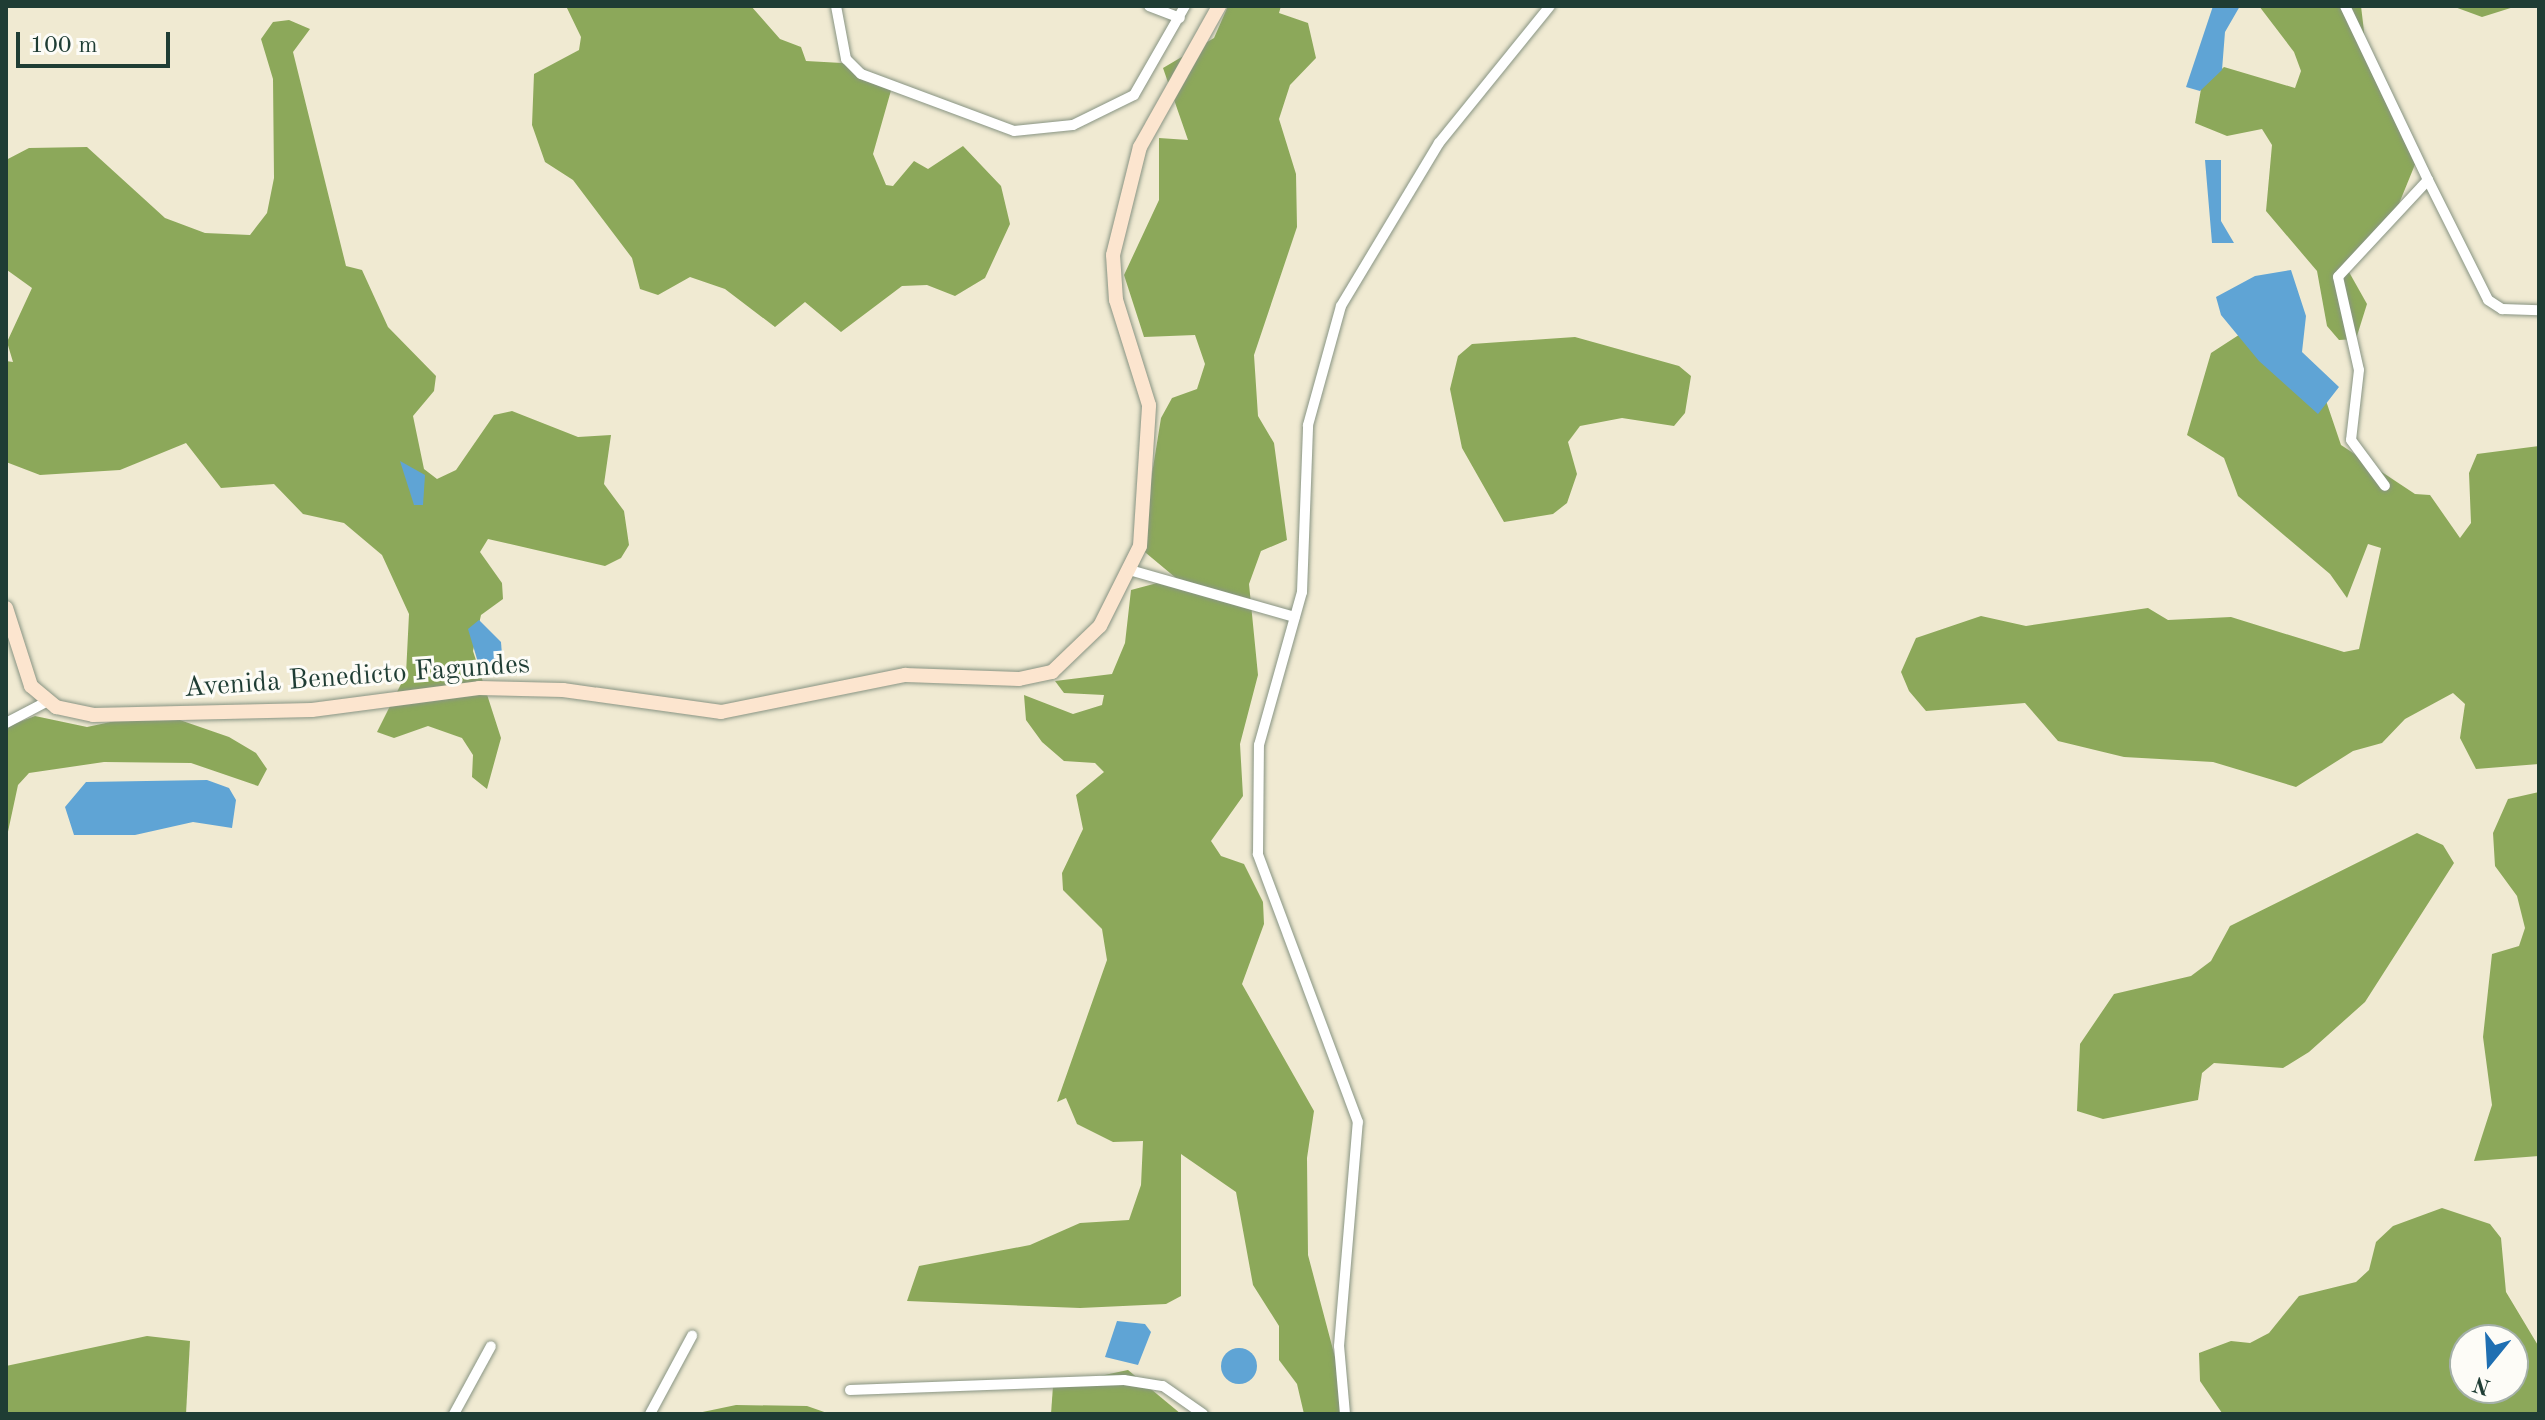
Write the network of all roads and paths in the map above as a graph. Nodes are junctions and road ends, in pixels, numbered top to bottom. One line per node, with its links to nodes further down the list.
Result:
1 (836, 6): 7 (street)
2 (1149, 6): 7 (street)
3 (1185, 6): 7 (street)
4 (1219, 6): 11 (street, Avenida Benedicto Fagundes)
5 (1550, 6): 13 (street)
6 (2345, 6): 8 (street)
7 (1180, 18)
8 (2428, 180): 9 (street); 10 (street)
9 (2539, 310)
10 (2385, 486)
11 (1133, 571): 13 (street); 14 (street, Avenida Benedicto Fagundes)
12 (6, 608): 14 (street)
13 (1295, 617): 22 (street)
14 (46, 702): 15 (street)
15 (6, 723)
16 (692, 1336): 20 (street)
17 (491, 1346): 19 (street)
18 (850, 1390): 21 (street)
19 (454, 1414)
20 (650, 1414)
21 (1203, 1414)
22 (1345, 1414)

